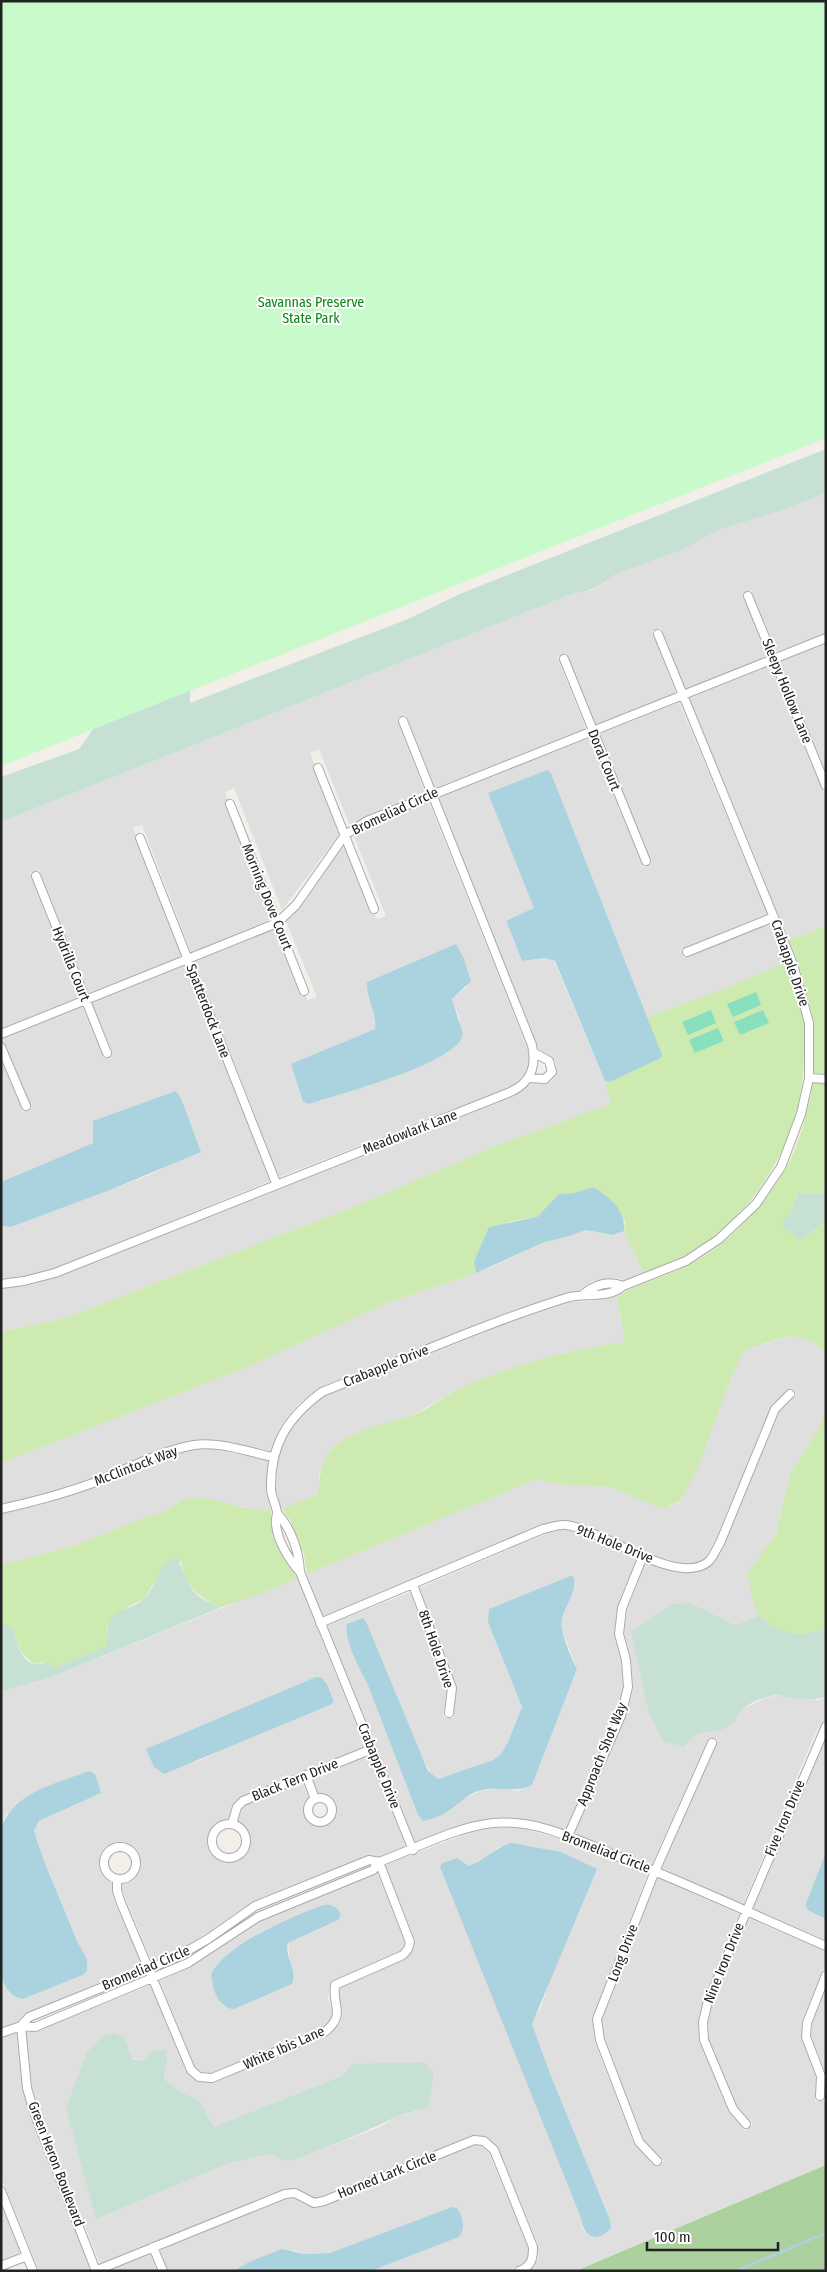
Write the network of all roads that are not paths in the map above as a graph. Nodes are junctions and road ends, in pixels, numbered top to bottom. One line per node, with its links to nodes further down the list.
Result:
1 (748, 596): 4 (street, Sleepy Hollow Lane)
2 (658, 634): 6 (street, Crabapple Drive)
3 (826, 638): 4 (street, Bromeliad Circle)
4 (774, 658): 6 (street, Bromeliad Circle); 10 (street, Sleepy Hollow Lane)
5 (564, 659): 8 (street, Doral Court)
6 (682, 696): 8 (street, Bromeliad Circle); 18 (street, Crabapple Drive)
7 (403, 721): 11 (street)
8 (592, 732): 11 (street, Bromeliad Circle); 15 (street, Doral Court)
9 (318, 768): 13 (street)
10 (826, 786)
11 (432, 794): 13 (street, Bromeliad Circle); 27 (street)
12 (230, 804): 19 (street, Morning Dove Court)
13 (345, 835): 17 (street); 19 (street, Bromeliad Circle)
14 (140, 838): 21 (street, Spatterdock Lane)
15 (646, 861)
16 (36, 876): 23 (street, Hydrilla Court)
17 (374, 909)
18 (774, 917): 20 (street); 29 (street, Crabapple Drive)
19 (277, 923): 21 (street, Bromeliad Circle); 22 (street, Morning Dove Court)
20 (687, 952)
21 (188, 958): 23 (street, Bromeliad Circle); 32 (street, Spatterdock Lane)
22 (304, 991)
23 (85, 999): 24 (street, Bromeliad Circle); 26 (street, Hydrilla Court)
24 (1, 1034)
25 (1, 1047): 31 (street)
26 (107, 1052)
27 (533, 1052): 28 (street); 28 (street, Meadowlark Lane)
28 (530, 1078): 32 (street, Meadowlark Lane)
29 (809, 1078): 30 (street); 35 (street, Crabapple Drive)
30 (826, 1079)
31 (26, 1106)
32 (276, 1183): 33 (street, Meadowlark Lane)
33 (1, 1284)
34 (790, 1394): 37 (street, 9th Hole Drive)
35 (273, 1457): 36 (street, McClintock Way); 39 (street, Crabapple Drive)
36 (1, 1509)
37 (643, 1556): 38 (street, 9th Hole Drive); 47 (street, Approach Shot Way)
38 (413, 1586): 39 (street, 9th Hole Drive); 40 (street, 8th Hole Drive)
39 (320, 1623): 43 (street, Crabapple Drive)
40 (449, 1713)
41 (826, 1726): 52 (street, Five Iron Drive)
42 (712, 1743): 50 (street, Long Drive)
43 (372, 1749): 44 (street, Black Tern Drive); 48 (street, Crabapple Drive)
44 (306, 1775): 45 (street); 46 (street, Black Tern Drive)
45 (315, 1798)
46 (232, 1824): 46 (street, Black Tern Drive)
47 (568, 1836): 48 (street, Bromeliad Circle); 50 (street, Bromeliad Circle)
48 (413, 1850): 49 (street, Bromeliad Circle)
49 (379, 1862): 54 (street, Bromeliad Circle); 56 (street, Bromeliad Circle); 56 (street, White Ibis Lane)
50 (655, 1871): 52 (street, Bromeliad Circle); 61 (street, Long Drive)
51 (118, 1879): 51 (street); 54 (street, White Ibis Lane)
52 (746, 1911): 53 (street, Bromeliad Circle); 60 (street, Nine Iron Drive)
53 (826, 1946)
54 (149, 1968): 56 (street, White Ibis Lane); 57 (street, Bromeliad Circle)
55 (826, 1975): 59 (street)
56 (154, 1979): 57 (street, Bromeliad Circle)
57 (20, 2026): 58 (street, Bromeliad Circle); 67 (street, Green Heron Boulevard)
58 (1, 2033)
59 (820, 2096)
60 (746, 2124)
61 (657, 2161)
62 (1, 2191): 64 (street)
63 (153, 2247): 67 (street, Horned Lark Circle); 68 (street); 69 (street, Horned Lark Circle)
64 (27, 2256): 65 (street); 66 (street)
65 (1, 2266)
66 (34, 2271)
67 (96, 2271)
68 (163, 2271)
69 (519, 2271)

